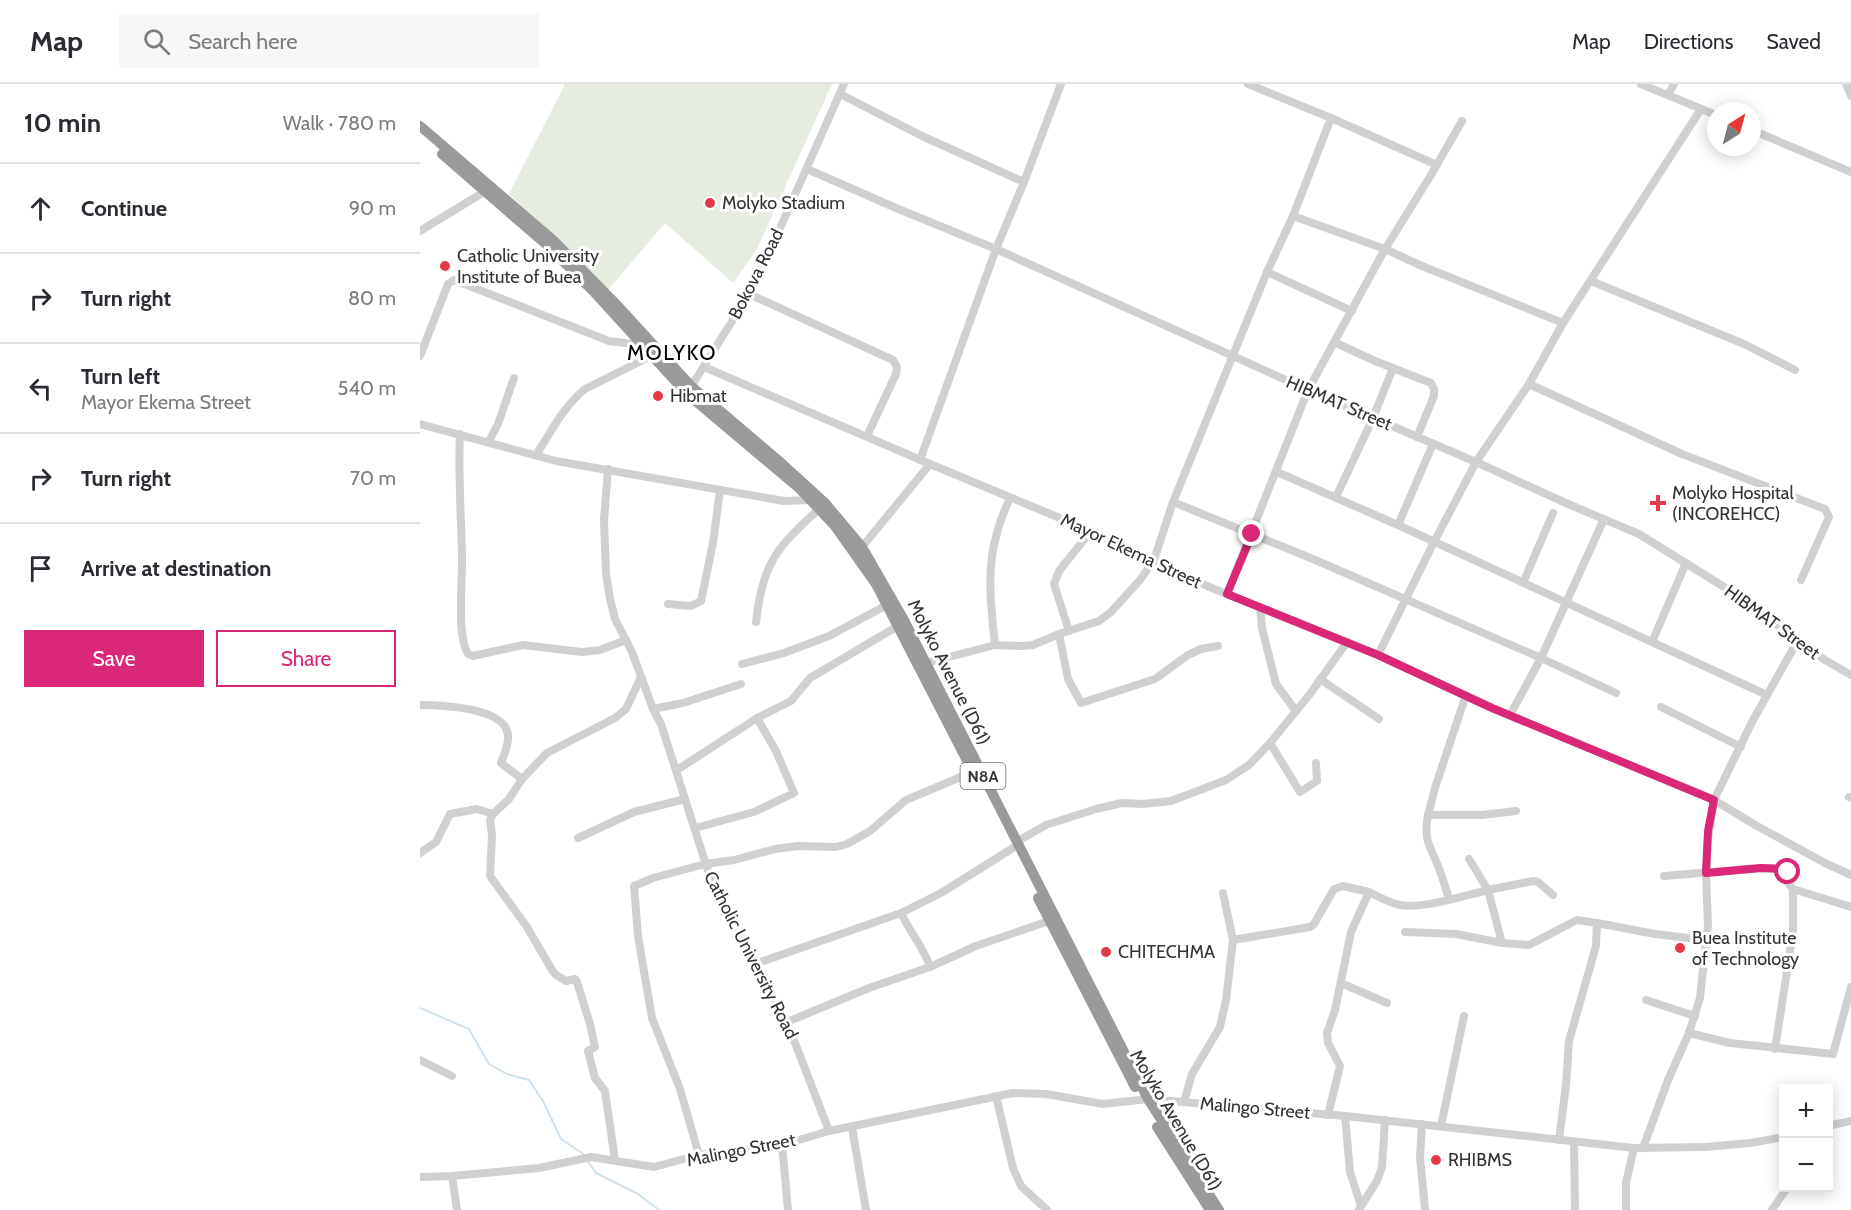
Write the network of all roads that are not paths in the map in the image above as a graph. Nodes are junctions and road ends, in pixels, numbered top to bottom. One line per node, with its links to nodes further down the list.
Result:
1 (844, 84): 7 (street, Bokova Road)
2 (1061, 84): 20 (street)
3 (1248, 84): 12 (street)
4 (1641, 84): 8 (street)
5 (1674, 84): 8 (street)
6 (1846, 84): 9 (street)
7 (840, 94): 18 (street, Bokova Road); 20 (street)
8 (1668, 95): 10 (street)
9 (1851, 96)
10 (1701, 109): 11 (street); 27 (street)
11 (1707, 111)
12 (1331, 118): 17 (street); 22 (street)
13 (1462, 121): 17 (street)
14 (420, 126): 42 (highway, N8A)
15 (1761, 134): 19 (street)
16 (420, 135): 21 (highway, N8A)
17 (1437, 165): 25 (street)
18 (807, 169): 24 (street, HIBMAT Street); 28 (street, Bokova Road)
19 (1851, 172)
20 (1024, 182): 24 (street)
21 (484, 192): 23 (street); 33 (highway, N8A)
22 (1293, 216): 25 (street); 26 (street)
23 (420, 231)
24 (996, 249): 36 (street, HIBMAT Street); 52 (street)
25 (1385, 249): 29 (street); 30 (street)
26 (1267, 272): 29 (street); 36 (street)
27 (1591, 281): 30 (street); 39 (street)
28 (749, 294): 37 (street, Bokova Road); 47 (street)
29 (1352, 311): 32 (street)
30 (1563, 323): 41 (street)
31 (423, 341): 33 (street); 34 (street)
32 (1334, 342): 38 (street); 43 (street)
33 (641, 345): 35 (highway, N8A)
34 (420, 356)
35 (651, 356): 42 (highway, N8A); 51 (street)
36 (1234, 357): 43 (street, HIBMAT Street); 61 (street)
37 (704, 367): 42 (street, Bokova Road); 47 (street, Mayor Ekema Street)
38 (1393, 368): 44 (street); 48 (street)
39 (1795, 370)
40 (514, 378): 49 (street)
41 (1529, 384): 53 (street); 72 (street)
42 (689, 390): 60 (highway, Molyko Avenue (D61) / N8A); 69 (highway, Molyko Avenue (D61) / N8A)
43 (1308, 390): 44 (street, HIBMAT Street); 56 (street)
44 (1373, 418): 48 (street, HIBMAT Street); 58 (street)
45 (420, 424): 46 (street)
46 (460, 434): 49 (street); 84 (street)
47 (867, 436): 52 (street, Mayor Ekema Street)
48 (1417, 437): 50 (street, HIBMAT Street)
49 (489, 441): 51 (street)
50 (1433, 444): 53 (street, HIBMAT Street); 65 (street)
51 (536, 455): 55 (street)
52 (920, 460): 54 (street, Mayor Ekema Street)
53 (1476, 462): 64 (street, HIBMAT Street); 68 (street)
54 (930, 464): 59 (street, Mayor Ekema Street); 69 (street)
55 (608, 469): 57 (street); 84 (street, Catholic University Road)
56 (1277, 472): 58 (street); 67 (street)
57 (720, 490): 60 (street); 76 (street)
58 (1336, 497): 65 (street)
59 (1010, 498): 66 (street, Mayor Ekema Street); 88 (street)
60 (810, 500): 62 (highway, Molyko Avenue (D61) / N8A)
61 (1173, 502): 67 (street); 70 (street)
62 (819, 509): 78 (highway, Molyko Avenue (D61) / N8A); 80 (street)
63 (1553, 513): 73 (street)
64 (1604, 519): 71 (street, HIBMAT Street); 77 (street)
65 (1398, 525): 68 (street)
66 (1091, 531): 70 (street, Mayor Ekema Street); 82 (street)
67 (1252, 534): 74 (street); 75 (street)
68 (1434, 542): 73 (street); 75 (street)
69 (862, 547): 92 (highway, Molyko Avenue (D61) / N8A)
70 (1154, 560): 74 (street, Mayor Ekema Street); 82 (street)
71 (1686, 563): 85 (street, HIBMAT Street); 87 (street)
72 (1801, 580)
73 (1523, 583): 77 (street)
74 (1227, 594): 79 (street, Mayor Ekema Street)
75 (1407, 599): 90 (street); 91 (street)
76 (668, 603)
77 (1568, 603): 87 (street); 91 (street)
78 (887, 605): 81 (highway, Molyko Avenue (D61) / N8A); 93 (street)
79 (1260, 607): 86 (street, Mayor Ekema Street); 104 (street)
80 (756, 622)
81 (898, 626): 106 (street); 112 (highway, Molyko Avenue (D61) / N8A)
82 (1069, 631): 83 (street)
83 (1059, 634): 88 (street); 89 (street)
84 (626, 640): 95 (street, Catholic University Road)
85 (1798, 640): 94 (street, HIBMAT Street); 100 (street)
86 (1347, 642): 90 (street, Mayor Ekema Street); 96 (street)
87 (1652, 642): 100 (street)
88 (995, 645): 92 (street)
89 (1218, 646)
90 (1378, 655): 99 (street, Mayor Ekema Street)
91 (1541, 658): 98 (street); 105 (street)
92 (926, 663): 112 (highway, Molyko Avenue (D61) / N8A)
93 (742, 664)
94 (1851, 675)
95 (641, 677): 103 (street, Catholic University Road); 113 (street)
96 (1320, 679): 104 (street); 107 (street)
97 (741, 684): 103 (street)
98 (1617, 693)
99 (1466, 695): 105 (street, Mayor Ekema Street); 118 (street)
100 (1767, 695): 109 (street)
101 (420, 705): 113 (street)
102 (1661, 707): 109 (street)
103 (653, 709): 111 (street, Catholic University Road)
104 (1296, 711): 108 (street)
105 (1510, 715): 115 (street, Mayor Ekema Street)
106 (757, 718): 111 (street); 119 (street)
107 (1379, 719)
108 (1270, 743): 110 (street); 121 (street)
109 (1740, 747): 115 (street)
110 (1316, 763)
111 (677, 770): 114 (street, Catholic University Road)
112 (976, 770): 121 (highway, Molyko Avenue (D61) / N8A); 124 (street)
113 (522, 779): 117 (street)
114 (685, 799): 119 (street, Catholic University Road); 120 (street)
115 (1714, 800): 125 (street); 126 (street, Mayor Ekema Street)
116 (1516, 811): 118 (street)
117 (493, 814): 122 (street); 174 (street)
118 (1428, 815): 133 (street)
119 (695, 828): 124 (street, Catholic University Road)
120 (578, 838)
121 (1015, 845): 135 (street); 136 (highway, Molyko Avenue (D61) / N8A); 157 (highway, Molyko Avenue (D61) / N8A)
122 (420, 853)
123 (1469, 859): 129 (street)
124 (705, 864): 142 (street, Catholic University Road); 173 (street)
125 (1706, 873): 127 (street); 128 (street); 140 (street)
126 (1851, 874)
127 (1664, 876)
128 (1793, 889): 134 (street); 153 (street)
129 (1488, 890): 132 (street); 133 (street); 141 (street)
130 (1370, 892): 133 (street); 139 (street); 144 (street)
131 (1223, 893): 139 (street)
132 (1553, 895)
133 (1449, 899)
134 (1851, 907)
135 (901, 913): 142 (street); 143 (street)
136 (1049, 921): 143 (street); 157 (highway, Molyko Avenue (D61) / N8A)
137 (1597, 923): 140 (street); 141 (street); 169 (street)
138 (1405, 932): 141 (street)
139 (1233, 940): 158 (street)
140 (1706, 940): 150 (street)
141 (1502, 943)
142 (755, 964): 151 (street, Catholic University Road)
143 (930, 967): 151 (street)
144 (1341, 983): 147 (street); 159 (street)
145 (1851, 987): 148 (street)
146 (1646, 1000): 150 (street)
147 (1387, 1004)
148 (1849, 1005): 153 (street)
149 (1464, 1016): 165 (street)
150 (1695, 1016): 152 (street)
151 (787, 1022): 167 (street, Catholic University Road)
152 (1689, 1033): 153 (street); 172 (street)
153 (1775, 1049)
154 (420, 1060): 155 (street)
155 (452, 1076)
156 (996, 1096): 157 (street, Malingo Street); 166 (street, Malingo Street); 182 (street)
157 (1145, 1099): 158 (street, Malingo Street); 183 (highway, Molyko Avenue (D61) / N8A); 184 (highway, Molyko Avenue (D61) / N8A)
158 (1185, 1102): 159 (street, Malingo Street)
159 (1328, 1115): 160 (street, Malingo Street)
160 (1345, 1116): 161 (street, Malingo Street); 178 (street)
161 (1384, 1120): 163 (street, Malingo Street); 178 (street)
162 (1851, 1121): 164 (street)
163 (1422, 1124): 165 (street, Malingo Street); 185 (street)
164 (1833, 1125)
165 (1441, 1126): 169 (street, Malingo Street)
166 (852, 1127): 167 (street, Malingo Street); 181 (street)
167 (829, 1131): 171 (street, Malingo Street)
168 (1779, 1138): 172 (street, Malingo Street)
169 (1559, 1140): 170 (street, Malingo Street)
170 (1574, 1142): 172 (street, Malingo Street); 186 (street)
171 (782, 1144): 173 (street, Malingo Street); 180 (street)
172 (1639, 1148): 187 (street)
173 (699, 1155): 174 (street, Malingo Street)
174 (615, 1160): 175 (street, Malingo Street)
175 (452, 1176): 176 (street, Malingo Street); 179 (street)
176 (420, 1177)
177 (1784, 1192): 188 (street)
178 (1360, 1208)
179 (457, 1210)
180 (788, 1210)
181 (866, 1210)
182 (1047, 1210)
183 (1210, 1210)
184 (1219, 1210)
185 (1425, 1210)
186 (1575, 1210)
187 (1626, 1210)
188 (1772, 1210)

